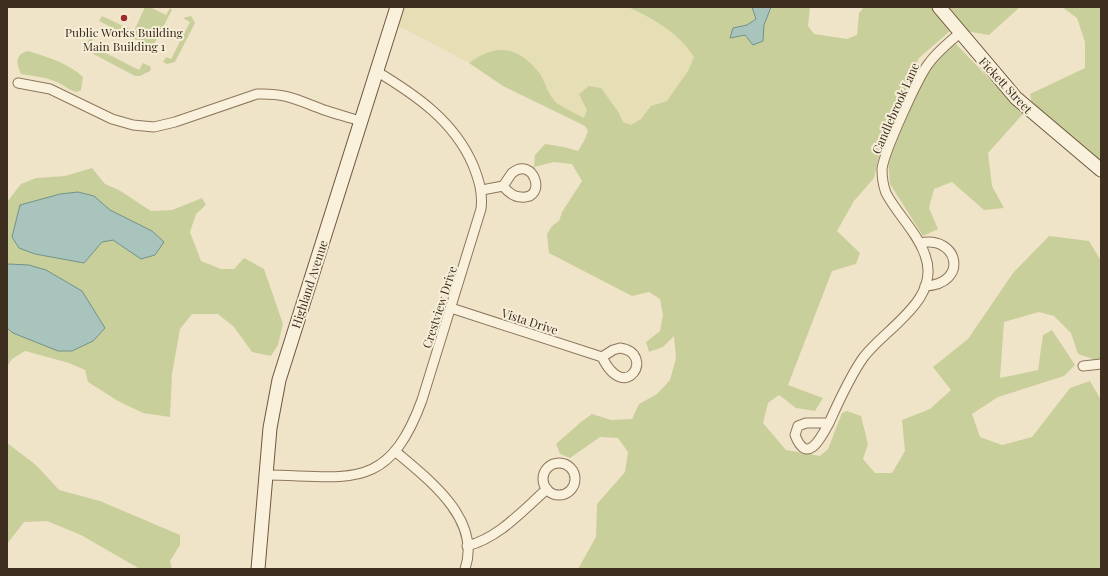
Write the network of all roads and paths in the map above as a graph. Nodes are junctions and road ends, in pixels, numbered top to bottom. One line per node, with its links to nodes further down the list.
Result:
1 (397, 7): 4 (street, Highland Avenue)
2 (939, 7): 3 (street, Fickett Street)
3 (960, 33): 7 (street, Fickett Street); 10 (street, Candlebrook Lane)
4 (376, 71): 6 (street, Highland Avenue); 9 (street, Crestview Drive)
5 (18, 83): 6 (street)
6 (360, 121): 18 (street, Highland Avenue)
7 (1101, 170)
8 (503, 186): 9 (street)
9 (482, 190): 12 (street, Crestview Drive)
10 (920, 243): 11 (street, Candlebrook Lane); 11 (street)
11 (925, 286): 16 (street, Candlebrook Lane)
12 (451, 308): 13 (street, Vista Drive); 17 (street, Crestview Drive)
13 (602, 357)
14 (1101, 364): 15 (street)
15 (1083, 366)
16 (829, 423)
17 (395, 451): 18 (street, Crestview Drive); 20 (street)
18 (266, 475): 21 (street, Highland Avenue)
19 (547, 489): 20 (street)
20 (468, 546): 22 (street)
21 (258, 569)
22 (466, 569)

